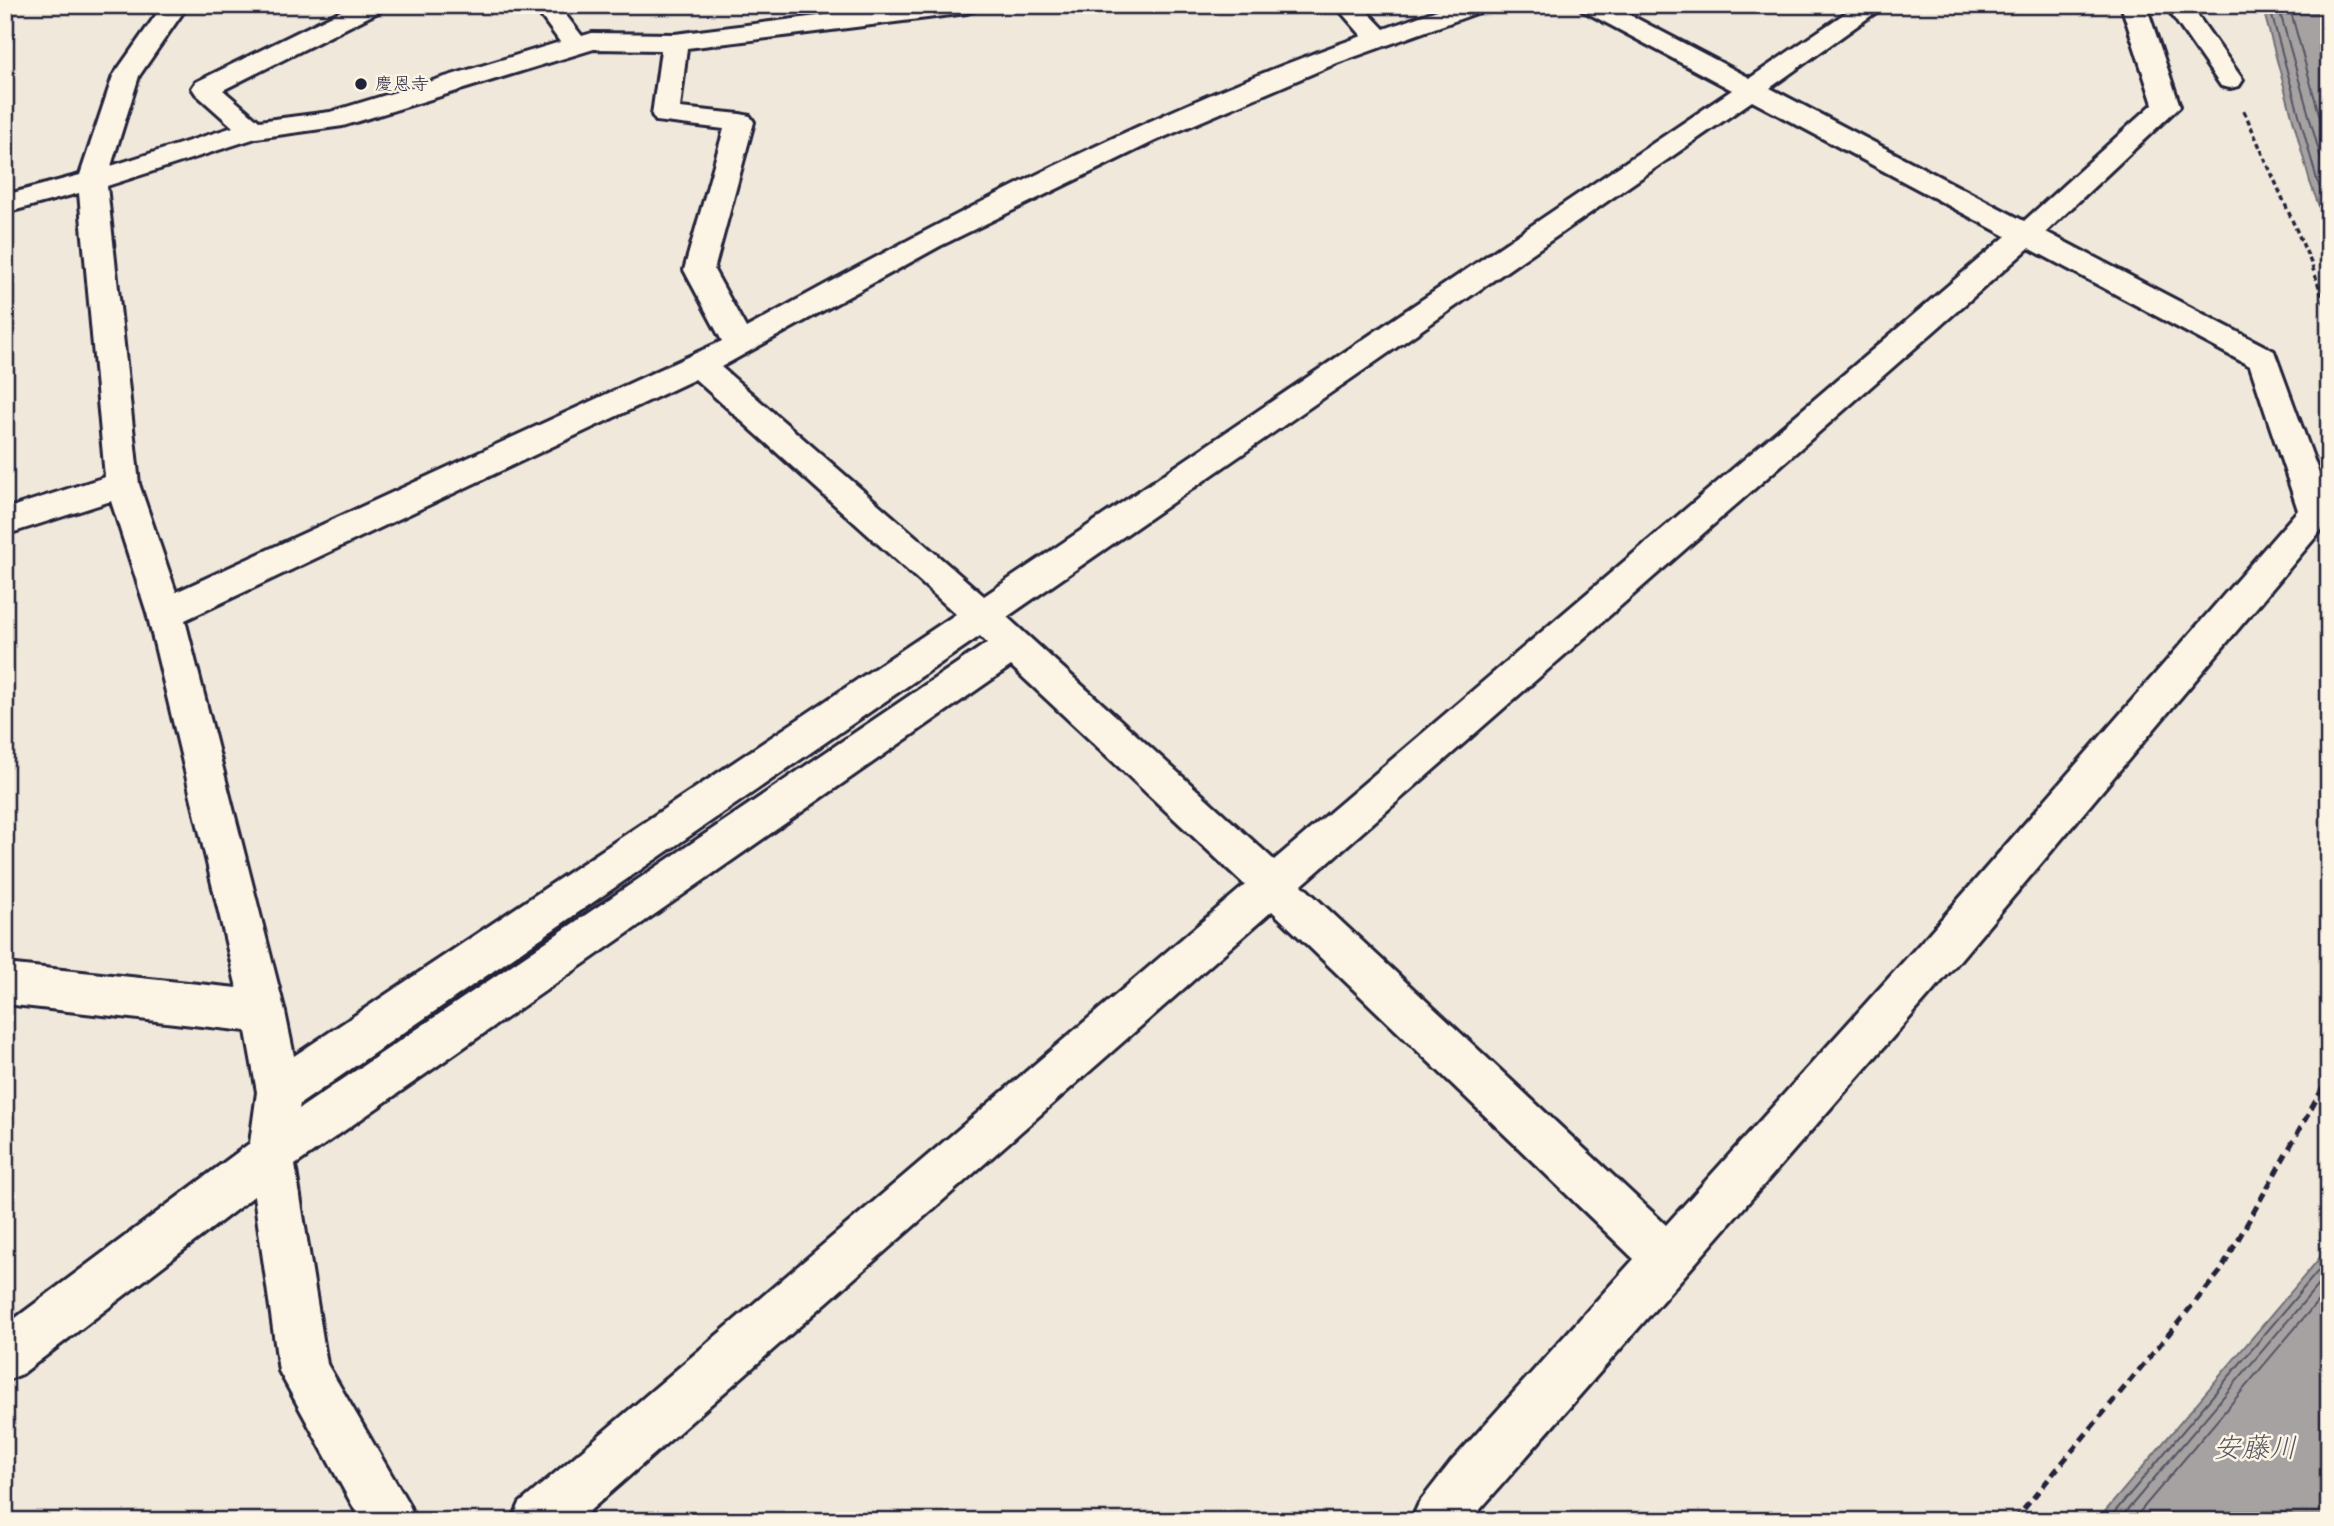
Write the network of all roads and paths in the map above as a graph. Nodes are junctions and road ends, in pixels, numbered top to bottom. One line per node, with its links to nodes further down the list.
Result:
1 (176, 5): 17 (street)
2 (373, 5): 16 (street)
3 (545, 5): 13 (street)
4 (967, 5): 12 (street)
5 (1347, 5): 11 (street)
6 (1476, 5): 11 (street)
7 (1591, 5): 15 (street)
8 (1874, 5): 15 (street)
9 (2133, 5): 19 (street)
10 (2177, 5): 14 (street)
11 (1379, 39): 21 (street)
12 (675, 42): 13 (street); 21 (street)
13 (576, 46): 16 (street)
14 (2230, 79): 20 (path)
15 (1752, 89): 19 (street); 26 (street)
16 (253, 130): 17 (street)
17 (92, 181): 18 (street); 23 (street)
18 (5, 204)
19 (2028, 233): 28 (street); 34 (street)
20 (2329, 316)
21 (740, 345): 22 (street)
22 (699, 365): 25 (street); 26 (street)
23 (122, 484): 24 (street); 25 (street)
24 (5, 522)
25 (165, 613): 30 (street)
26 (982, 616): 27 (street); 32 (street)
27 (1013, 645): 28 (street); 33 (street)
28 (1274, 886): 34 (street); 37 (street)
29 (5, 984): 30 (street)
30 (264, 1012): 32 (street)
31 (2329, 1077): 39 (path)
32 (279, 1093): 33 (street)
33 (271, 1155): 35 (street); 36 (street)
34 (1667, 1258): 38 (street)
35 (5, 1357)
36 (390, 1521)
37 (538, 1521)
38 (1437, 1521)
39 (2014, 1521)

